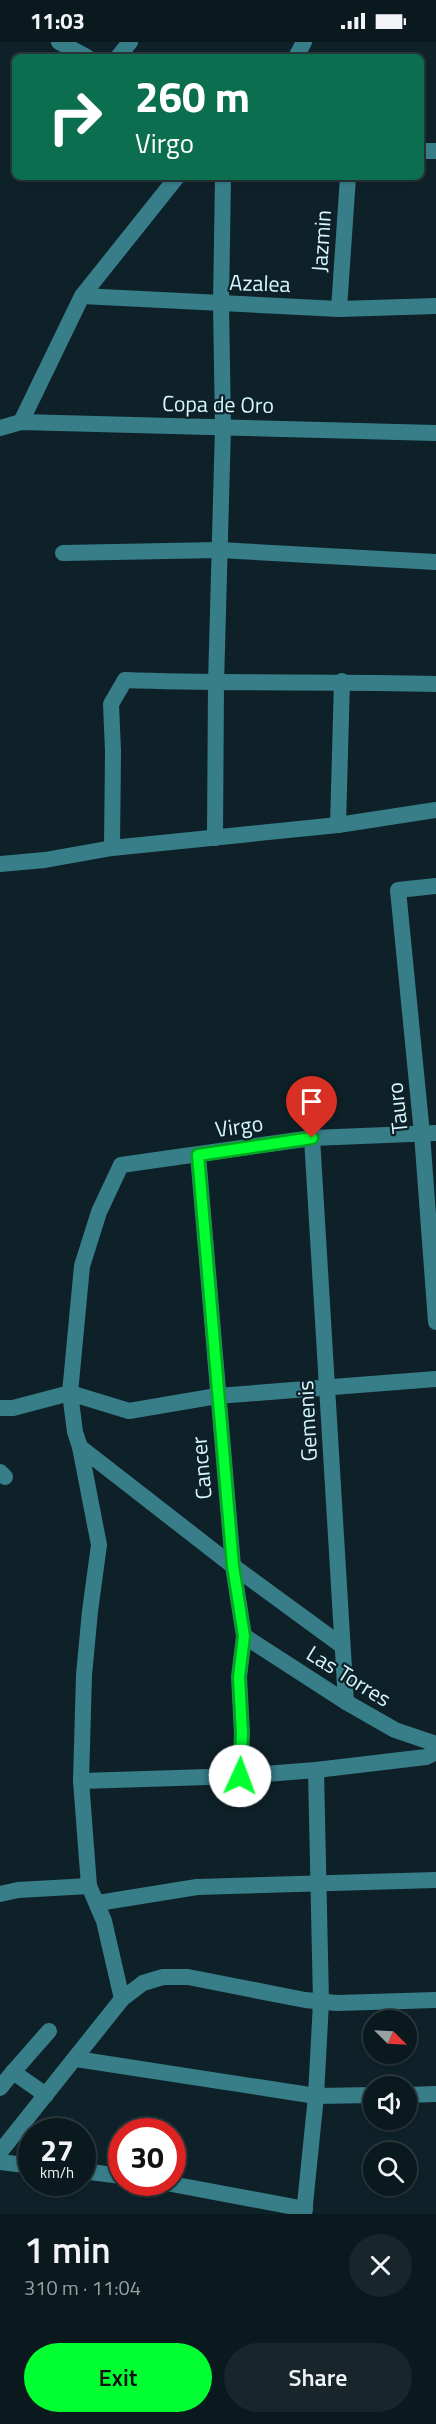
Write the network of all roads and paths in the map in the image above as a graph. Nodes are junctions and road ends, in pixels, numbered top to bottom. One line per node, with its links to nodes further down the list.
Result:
1 (58, 42): 3 (street)
2 (130, 42): 4 (street)
3 (81, 54)
4 (120, 54)
5 (175, 180): 8 (street)
6 (223, 180): 9 (street)
7 (348, 180): 11 (street, Jazmin)
8 (82, 296): 9 (street, Azalea); 12 (street)
9 (221, 304): 11 (street, Azalea); 13 (street)
10 (436, 306): 11 (street, Azalea)
11 (339, 309)
12 (21, 422): 13 (street, Copa de Oro); 14 (street, Copa de Oro)
13 (223, 427): 15 (street, Copa de Oro); 16 (street)
14 (0, 428)
15 (436, 433)
16 (219, 550): 17 (street); 18 (street); 20 (street)
17 (63, 553)
18 (436, 562)
19 (342, 681): 20 (street); 21 (street); 23 (street)
20 (216, 684): 24 (street); 25 (street)
21 (436, 684)
22 (436, 810): 23 (street)
23 (338, 825): 24 (street)
24 (215, 838): 25 (street)
25 (112, 848): 26 (street)
26 (0, 864)
27 (436, 886): 28 (street, Tauro)
28 (429, 1133): 29 (street, Virgo); 31 (street, Tauro)
29 (312, 1138): 30 (street, Virgo); 33 (street, Gemenis)
30 (198, 1155): 34 (street, Virgo); 35 (street, Cancer)
31 (436, 1322)
32 (436, 1379): 33 (street)
33 (328, 1387): 35 (street); 40 (street, Gemenis)
34 (70, 1393): 35 (street); 36 (street); 37 (street)
35 (217, 1396): 38 (street, Cancer)
36 (0, 1408)
37 (80, 1448): 38 (street); 46 (street)
38 (233, 1566): 39 (street, Cancer); 40 (street)
39 (244, 1636): 41 (street, Las Torres); 45 (street, Cancer)
40 (341, 1645): 41 (street, Gemenis)
41 (346, 1702): 42 (street, Las Torres)
42 (436, 1744)
43 (436, 1752): 44 (street)
44 (316, 1770): 45 (street); 48 (street)
45 (240, 1776): 46 (street)
46 (81, 1781): 49 (street)
47 (436, 1880): 48 (street)
48 (318, 1884): 51 (street); 54 (street)
49 (89, 1886): 50 (street); 51 (street)
50 (0, 1894)
51 (98, 1903): 52 (street)
52 (122, 1999): 54 (street); 56 (street)
53 (436, 2000): 54 (street)
54 (321, 2002): 63 (street)
55 (49, 2031): 57 (street)
56 (76, 2059): 60 (street); 63 (street)
57 (14, 2072): 58 (street); 60 (street)
58 (0, 2088)
59 (436, 2094): 62 (street)
60 (46, 2095): 64 (street)
61 (363, 2095): 63 (street)
62 (417, 2095)
63 (316, 2096): 68 (street)
64 (0, 2152)
65 (0, 2162): 66 (street)
66 (18, 2164)
67 (186, 2187): 68 (street)
68 (305, 2211)

